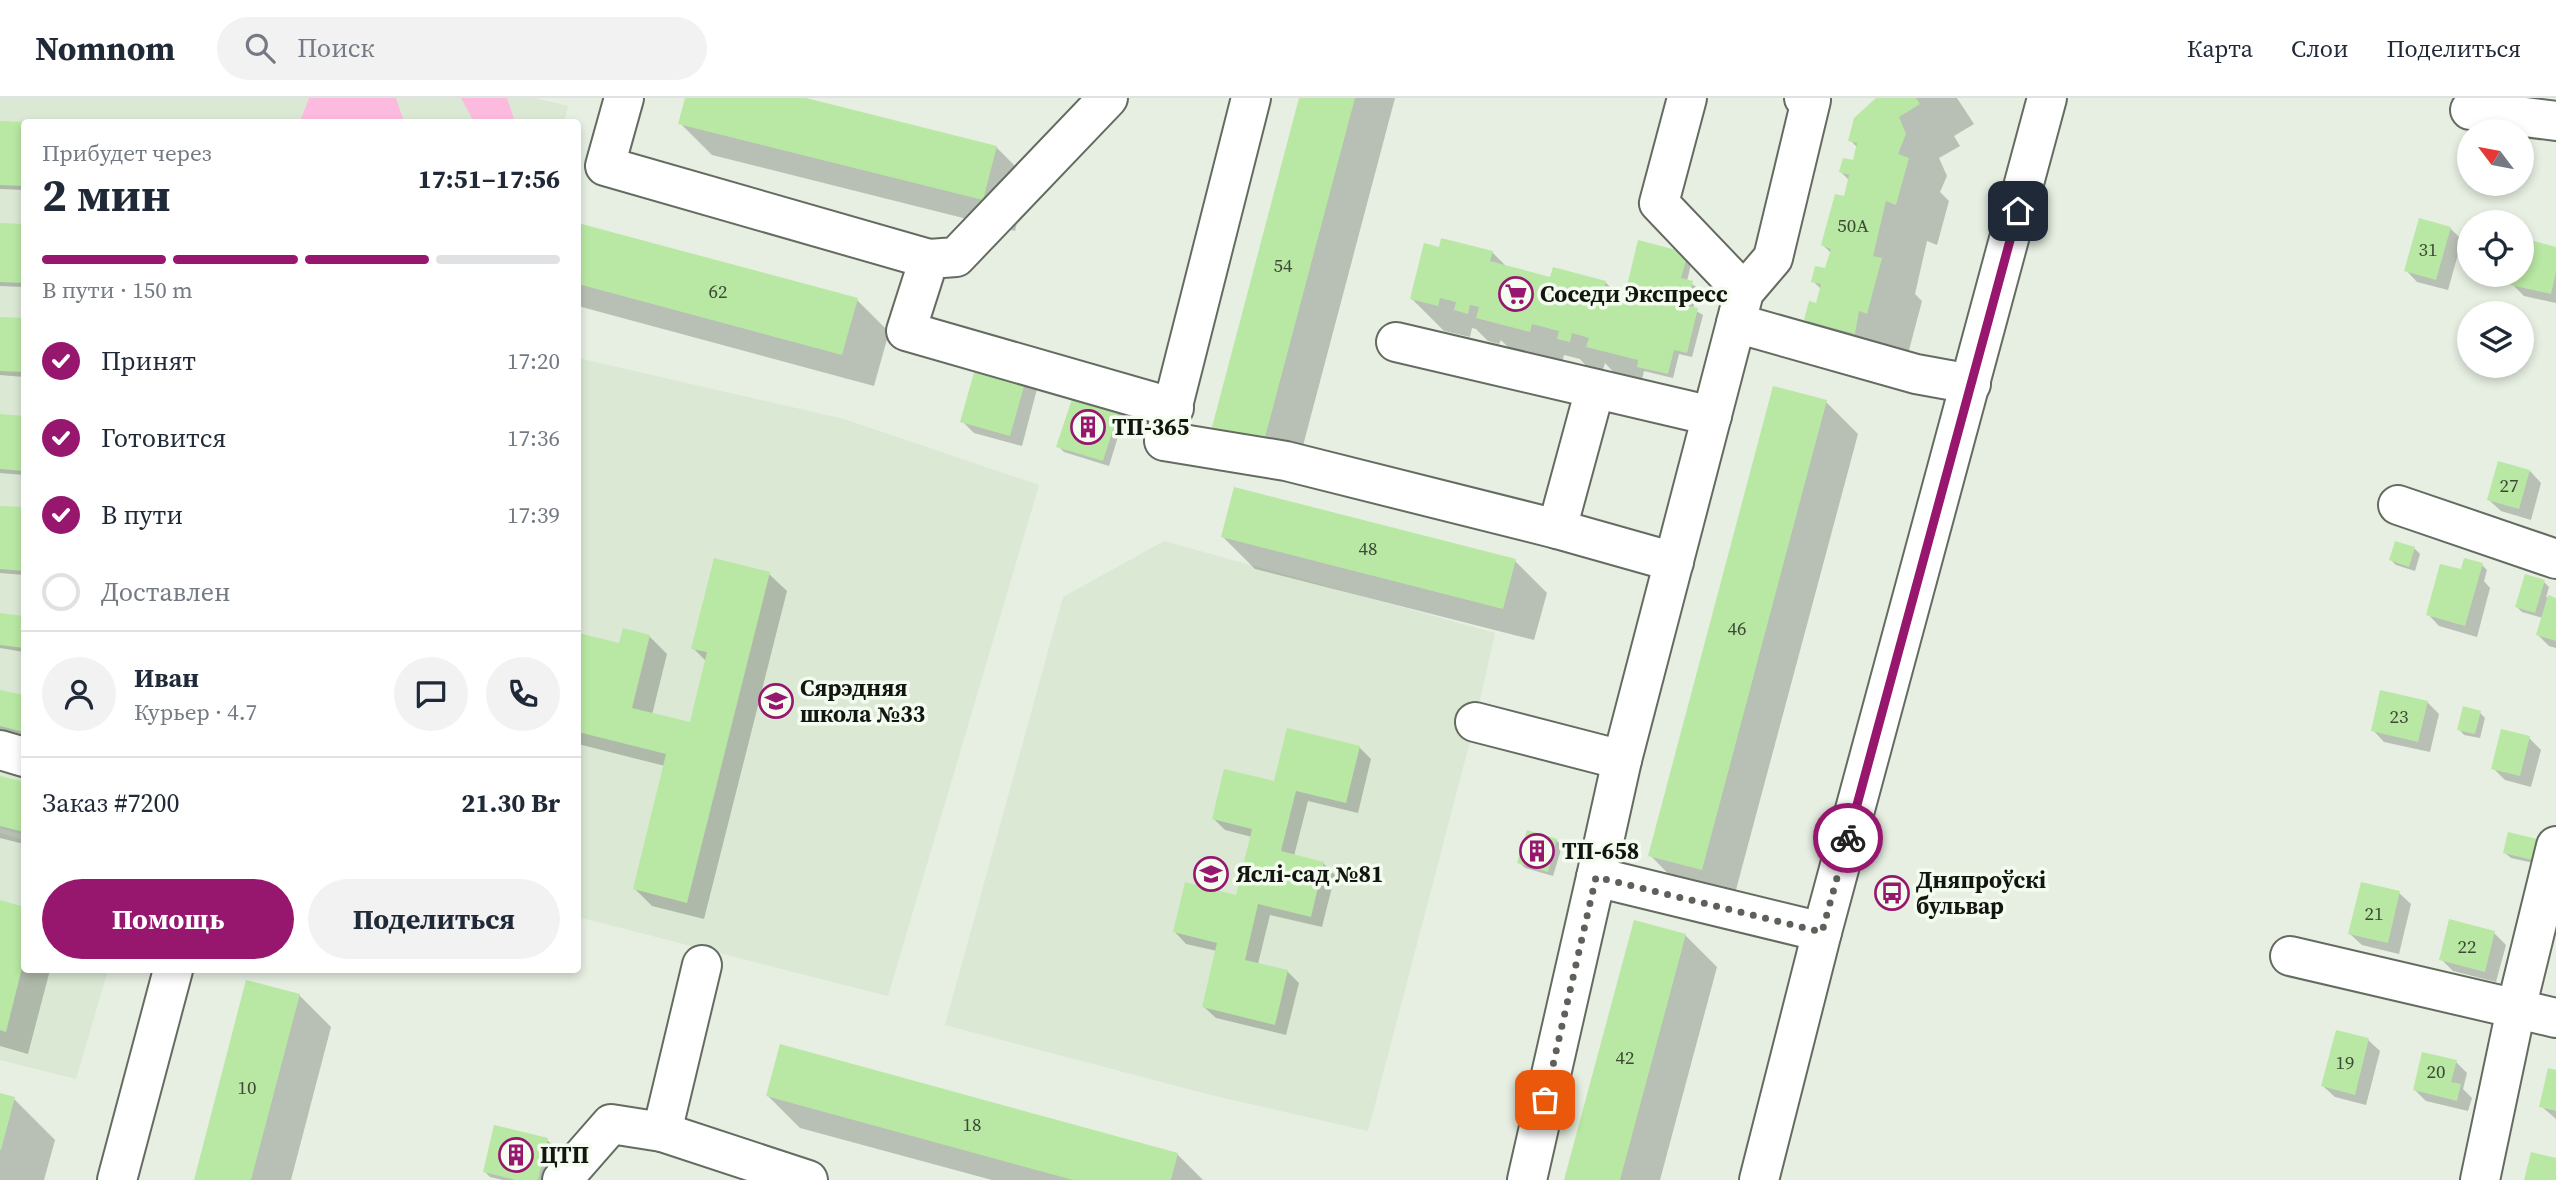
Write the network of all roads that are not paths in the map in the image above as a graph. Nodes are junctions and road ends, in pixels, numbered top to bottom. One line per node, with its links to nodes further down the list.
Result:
1 (624, 98): 9 (street)
2 (1108, 98): 9 (street)
3 (1251, 98): 14 (street)
4 (1687, 98): 10 (street)
5 (1804, 98): 10 (street)
6 (2047, 98): 12 (street)
7 (2470, 110): 8 (street)
8 (2556, 121)
9 (929, 258): 14 (street)
10 (1740, 307): 12 (street); 15 (street)
11 (1396, 342): 13 (street)
12 (1971, 384): 26 (street)
13 (1595, 389): 15 (street); 17 (street)
14 (1174, 408): 17 (street)
15 (1712, 416): 19 (street)
16 (2398, 505): 18 (street)
17 (1557, 529): 19 (street)
18 (2556, 559)
19 (1674, 562): 23 (street)
20 (1475, 722): 23 (street)
21 (0, 750): 22 (street)
22 (21, 756)
23 (1622, 760): 25 (street)
24 (2556, 846): 30 (street)
25 (1596, 877): 26 (street); 36 (street)
26 (1822, 932): 37 (street)
27 (2290, 956): 30 (street)
28 (702, 965): 32 (street)
29 (172, 973): 33 (street)
30 (2516, 1010): 31 (street); 38 (street)
31 (2556, 1018)
32 (662, 1132): 34 (street); 35 (street)
33 (117, 1180)
34 (562, 1180)
35 (808, 1180)
36 (1527, 1180)
37 (1759, 1180)
38 (2480, 1180)

